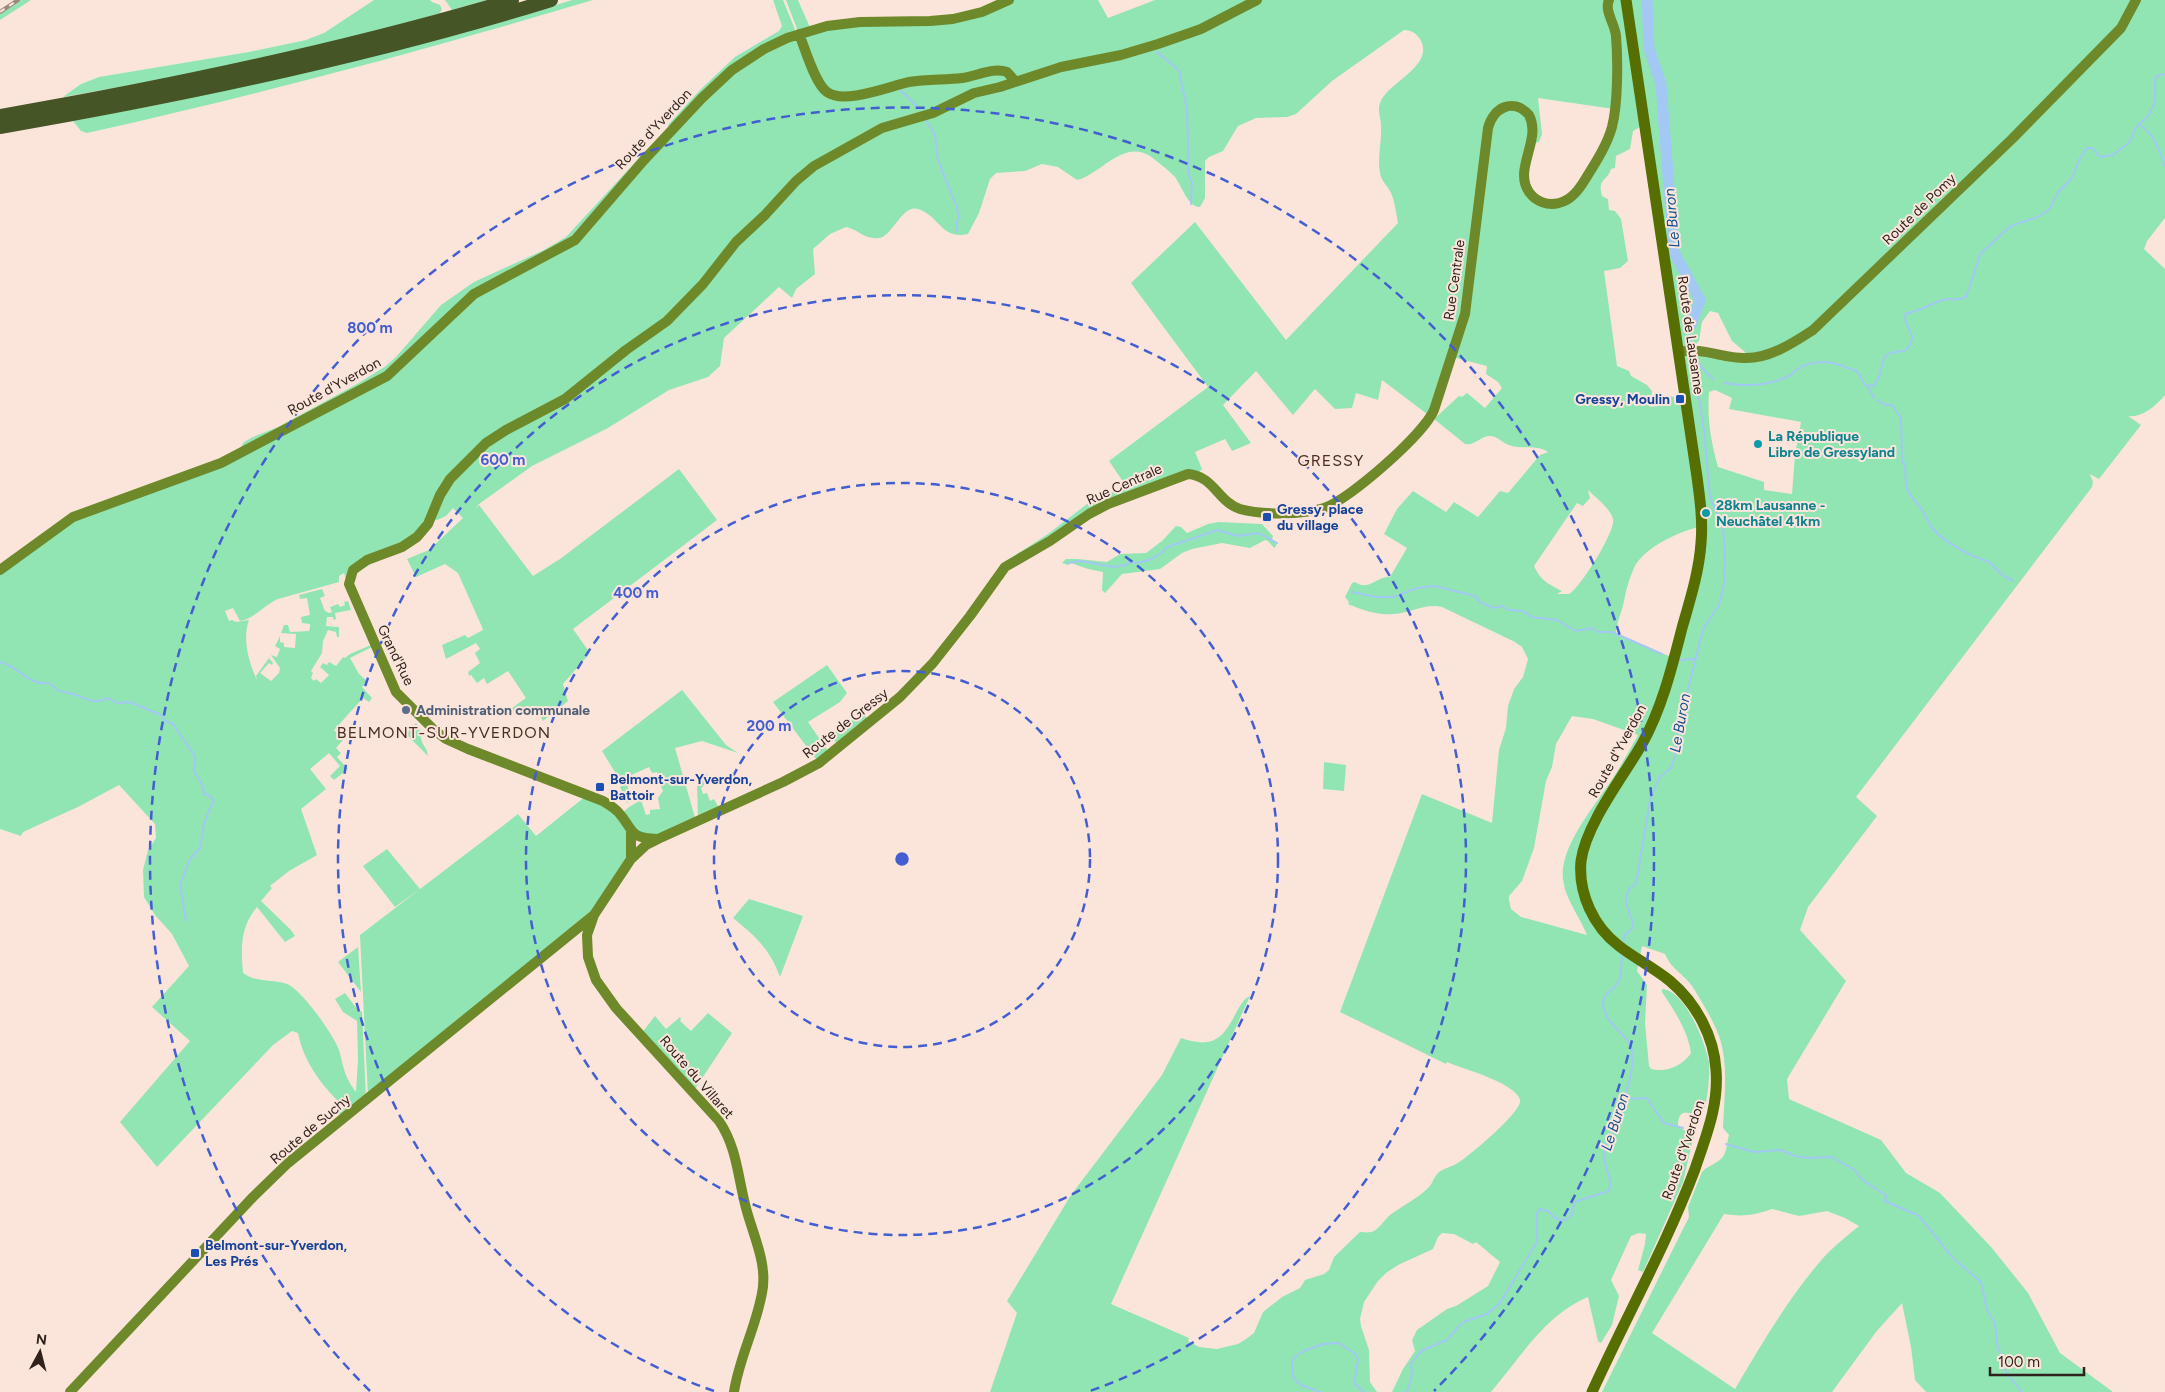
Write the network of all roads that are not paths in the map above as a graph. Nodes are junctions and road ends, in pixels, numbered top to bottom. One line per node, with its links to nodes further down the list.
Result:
1 (512, 0): 10 (highway)
2 (551, 0): 10 (highway)
3 (1009, 0): 8 (street, Route d'Yverdon)
4 (1257, 0): 9 (street, Grand'Rue)
5 (1609, 0): 14 (street, Rue Centrale)
6 (1626, 0): 13 (main road, Route de Lausanne)
7 (2136, 0): 13 (street, Route de Pomy)
8 (799, 34): 9 (street); 15 (street, Route d'Yverdon)
9 (1016, 82): 17 (street, Grand'Rue)
10 (105, 103): 11 (highway); 12 (highway)
11 (0, 116)
12 (0, 127)
13 (1682, 351): 16 (main road, Route de Lausanne)
14 (1031, 552): 18 (street, Route de Gressy)
15 (0, 570)
16 (1678, 644): 23 (main road, Route d'Yverdon)
17 (631, 833): 18 (street); 19 (street)
18 (658, 839): 19 (street, Route de Gressy)
19 (631, 859): 20 (street, Route du Villaret)
20 (594, 915): 21 (street, Route de Suchy); 22 (street, Route du Villaret)
21 (70, 1392)
22 (734, 1392)
23 (1592, 1392)

